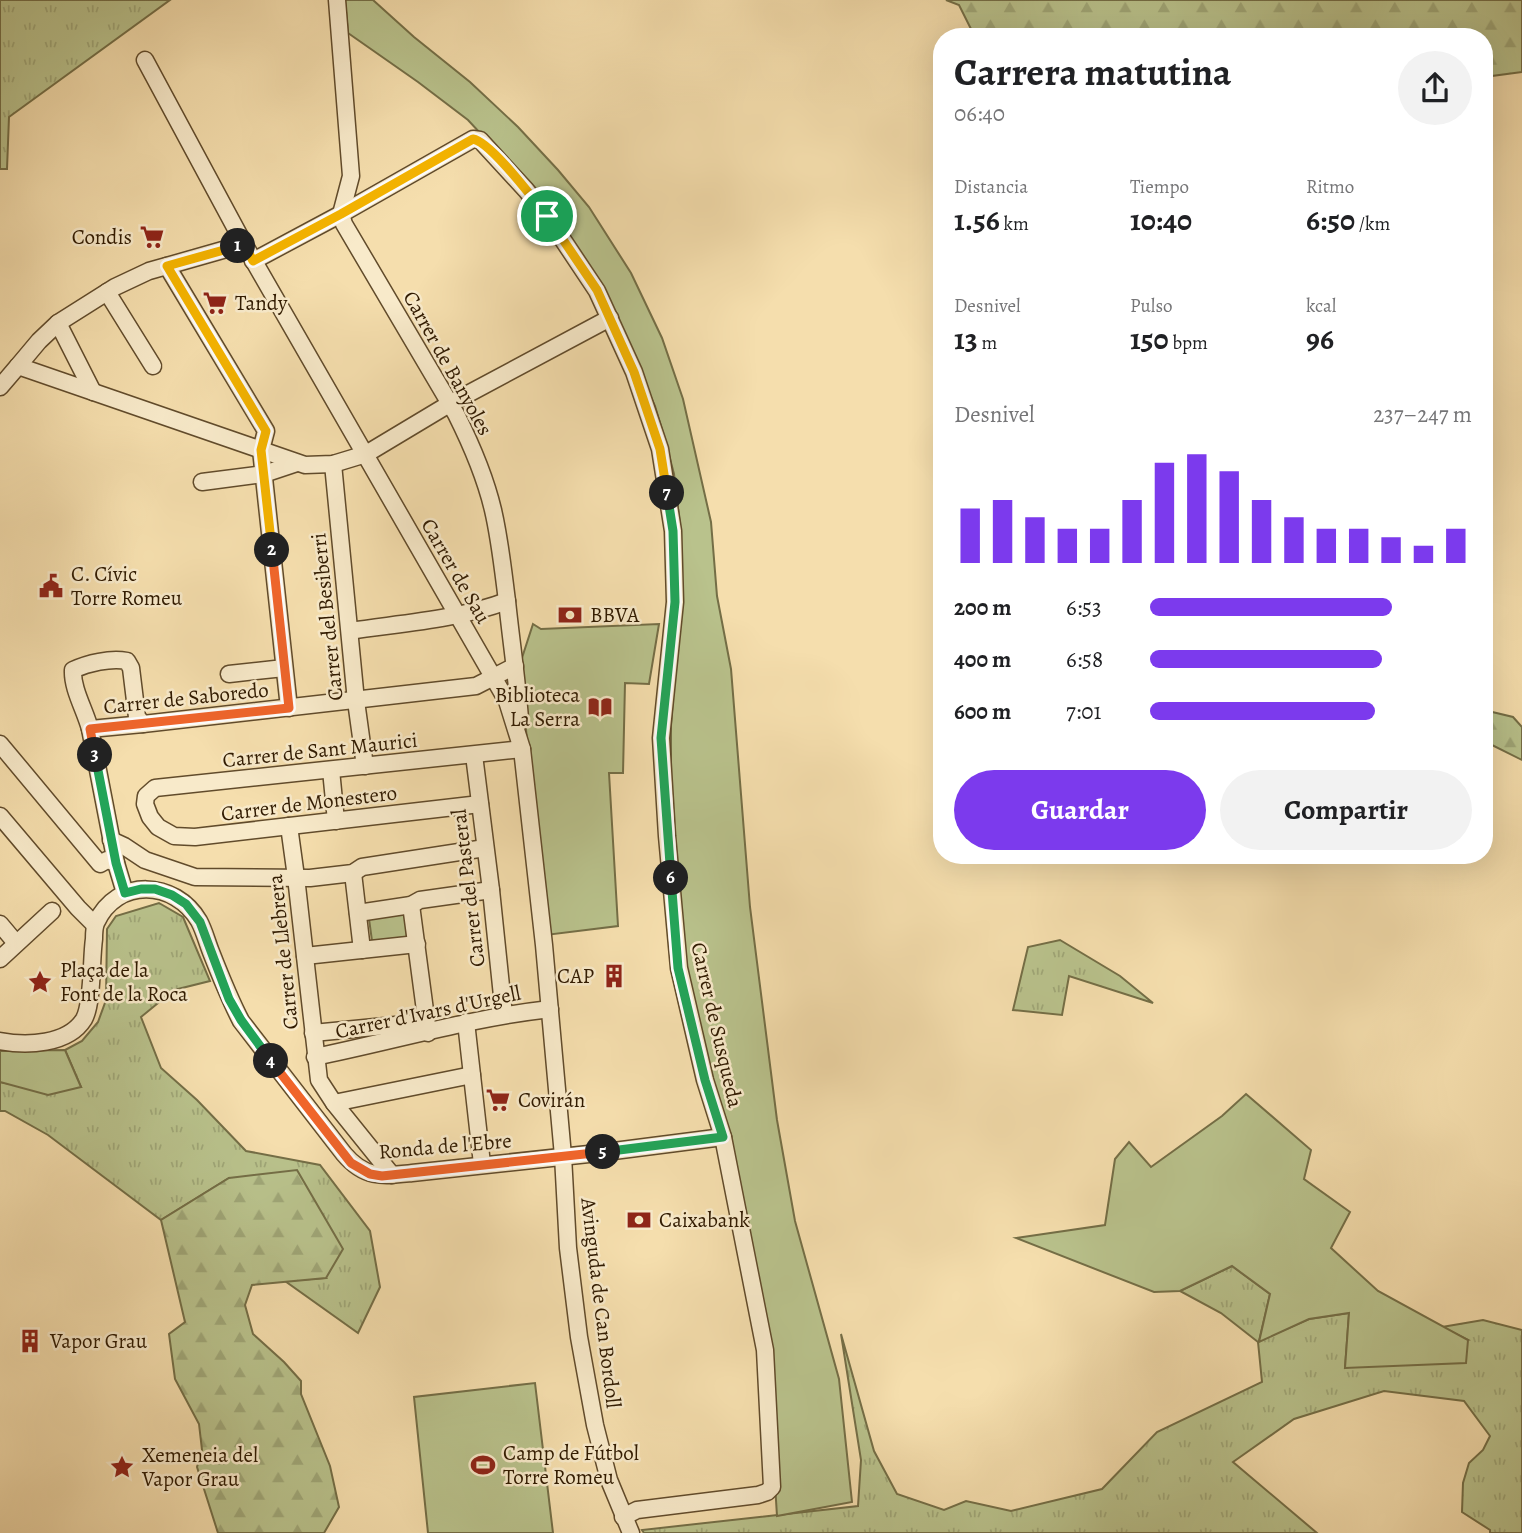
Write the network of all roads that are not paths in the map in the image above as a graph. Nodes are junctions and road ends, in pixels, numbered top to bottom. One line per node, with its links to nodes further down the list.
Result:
1 (337, 0): 3 (street)
2 (145, 60): 4 (street, Carrer de Sau)
3 (341, 214): 5 (street); 8 (street, Carrer de Susqueda); 14 (street, Carrer de Banyoles)
4 (244, 244): 5 (street, Carrer de Sau); 6 (street)
5 (253, 261): 16 (street, Carrer de Sau)
6 (167, 266): 7 (street); 15 (street)
7 (107, 292): 9 (street); 10 (street)
8 (610, 318): 14 (street); 68 (street, Carrer de Susqueda)
9 (58, 323): 11 (street); 13 (street)
10 (153, 366)
11 (22, 368): 12 (street); 13 (street)
12 (0, 387)
13 (93, 392): 15 (street)
14 (451, 403): 16 (street); 21 (street, Carrer de Banyoles)
15 (261, 450): 17 (street); 19 (street)
16 (366, 454): 18 (street); 22 (street, Carrer de Sau)
17 (297, 463): 18 (street); 19 (street)
18 (333, 464): 23 (street, Carrer del Besiberri)
19 (264, 474): 20 (street); 25 (street)
20 (202, 482)
21 (507, 601): 22 (street); 24 (street, Carrer de Banyoles)
22 (457, 617): 23 (street); 27 (street, Carrer de Sau)
23 (350, 631): 28 (street, Carrer del Besiberri)
24 (515, 666): 27 (street); 33 (street, Carrer de Banyoles)
25 (284, 668): 26 (street); 29 (street)
26 (229, 674)
27 (493, 676): 28 (street, Carrer de Saboredo); 33 (street, Carrer de Sau)
28 (356, 701): 29 (street, Carrer de Saboredo); 35 (street, Carrer del Besiberri)
29 (289, 708): 30 (street, Carrer de Saboredo)
30 (143, 724): 31 (street, Carrer de Saboredo); 31 (street)
31 (90, 729): 42 (street)
32 (0, 744): 44 (street)
33 (522, 749): 34 (street, Carrer de Sant Maurici); 59 (street, Carrer de Sau)
34 (474, 755): 35 (street, Carrer de Sant Maurici); 37 (street, Carrer del Pasteral)
35 (365, 766): 36 (street, Carrer de Sant Maurici)
36 (331, 769): 39 (street, Carrer de Sant Maurici); 40 (street)
37 (480, 804): 40 (street, Carrer de Monestero); 43 (street, Carrer del Pasteral)
38 (0, 816): 53 (street)
39 (150, 817): 41 (street, Carrer de Monestero)
40 (336, 821): 41 (street, Carrer de Monestero)
41 (289, 826): 46 (street, Carrer de Llebrera)
42 (111, 840): 44 (street); 46 (street)
43 (485, 848): 45 (street); 47 (street, Carrer del Pasteral)
44 (108, 863): 48 (street)
45 (353, 873): 46 (street); 51 (street)
46 (296, 877): 57 (street, Carrer de Llebrera)
47 (491, 890): 49 (street); 60 (street, Carrer del Pasteral)
48 (123, 895): 53 (street); 71 (street, Ronda de l'Ebre)
49 (411, 905): 51 (street); 55 (street)
50 (52, 911): 54 (street)
51 (359, 913): 56 (street)
52 (0, 925): 54 (street)
53 (95, 925): 64 (street)
54 (16, 943): 58 (street)
55 (417, 944): 56 (street); 62 (street)
56 (362, 950): 57 (street)
57 (305, 956): 63 (street, Carrer de Llebrera)
58 (0, 959)
59 (550, 1009): 60 (street, Carrer d'Ivars d'Urgell); 69 (street, Carrer de Sau)
60 (504, 1015): 61 (street, Carrer d'Ivars d'Urgell)
61 (466, 1022): 62 (street, Carrer d'Ivars d'Urgell); 66 (street)
62 (427, 1027): 63 (street, Carrer d'Ivars d'Urgell); 65 (street, Carrer d'Ivars d'Urgell)
63 (313, 1033): 65 (street, Carrer de Llebrera)
64 (0, 1041)
65 (315, 1057): 67 (street, Carrer de Llebrera)
66 (472, 1075): 67 (street); 70 (street)
67 (334, 1103): 71 (street, Carrer de Llebrera)
68 (723, 1137): 69 (street, Ronda de l'Ebre); 72 (street, Carrer de Susqueda)
69 (564, 1156): 70 (street, Ronda de l'Ebre); 72 (street, Avinguda de Can Bordoll)
70 (482, 1164): 71 (street, Ronda de l'Ebre)
71 (392, 1175)
72 (624, 1517): 73 (street, Avinguda de Can Bordoll)
73 (631, 1533)

